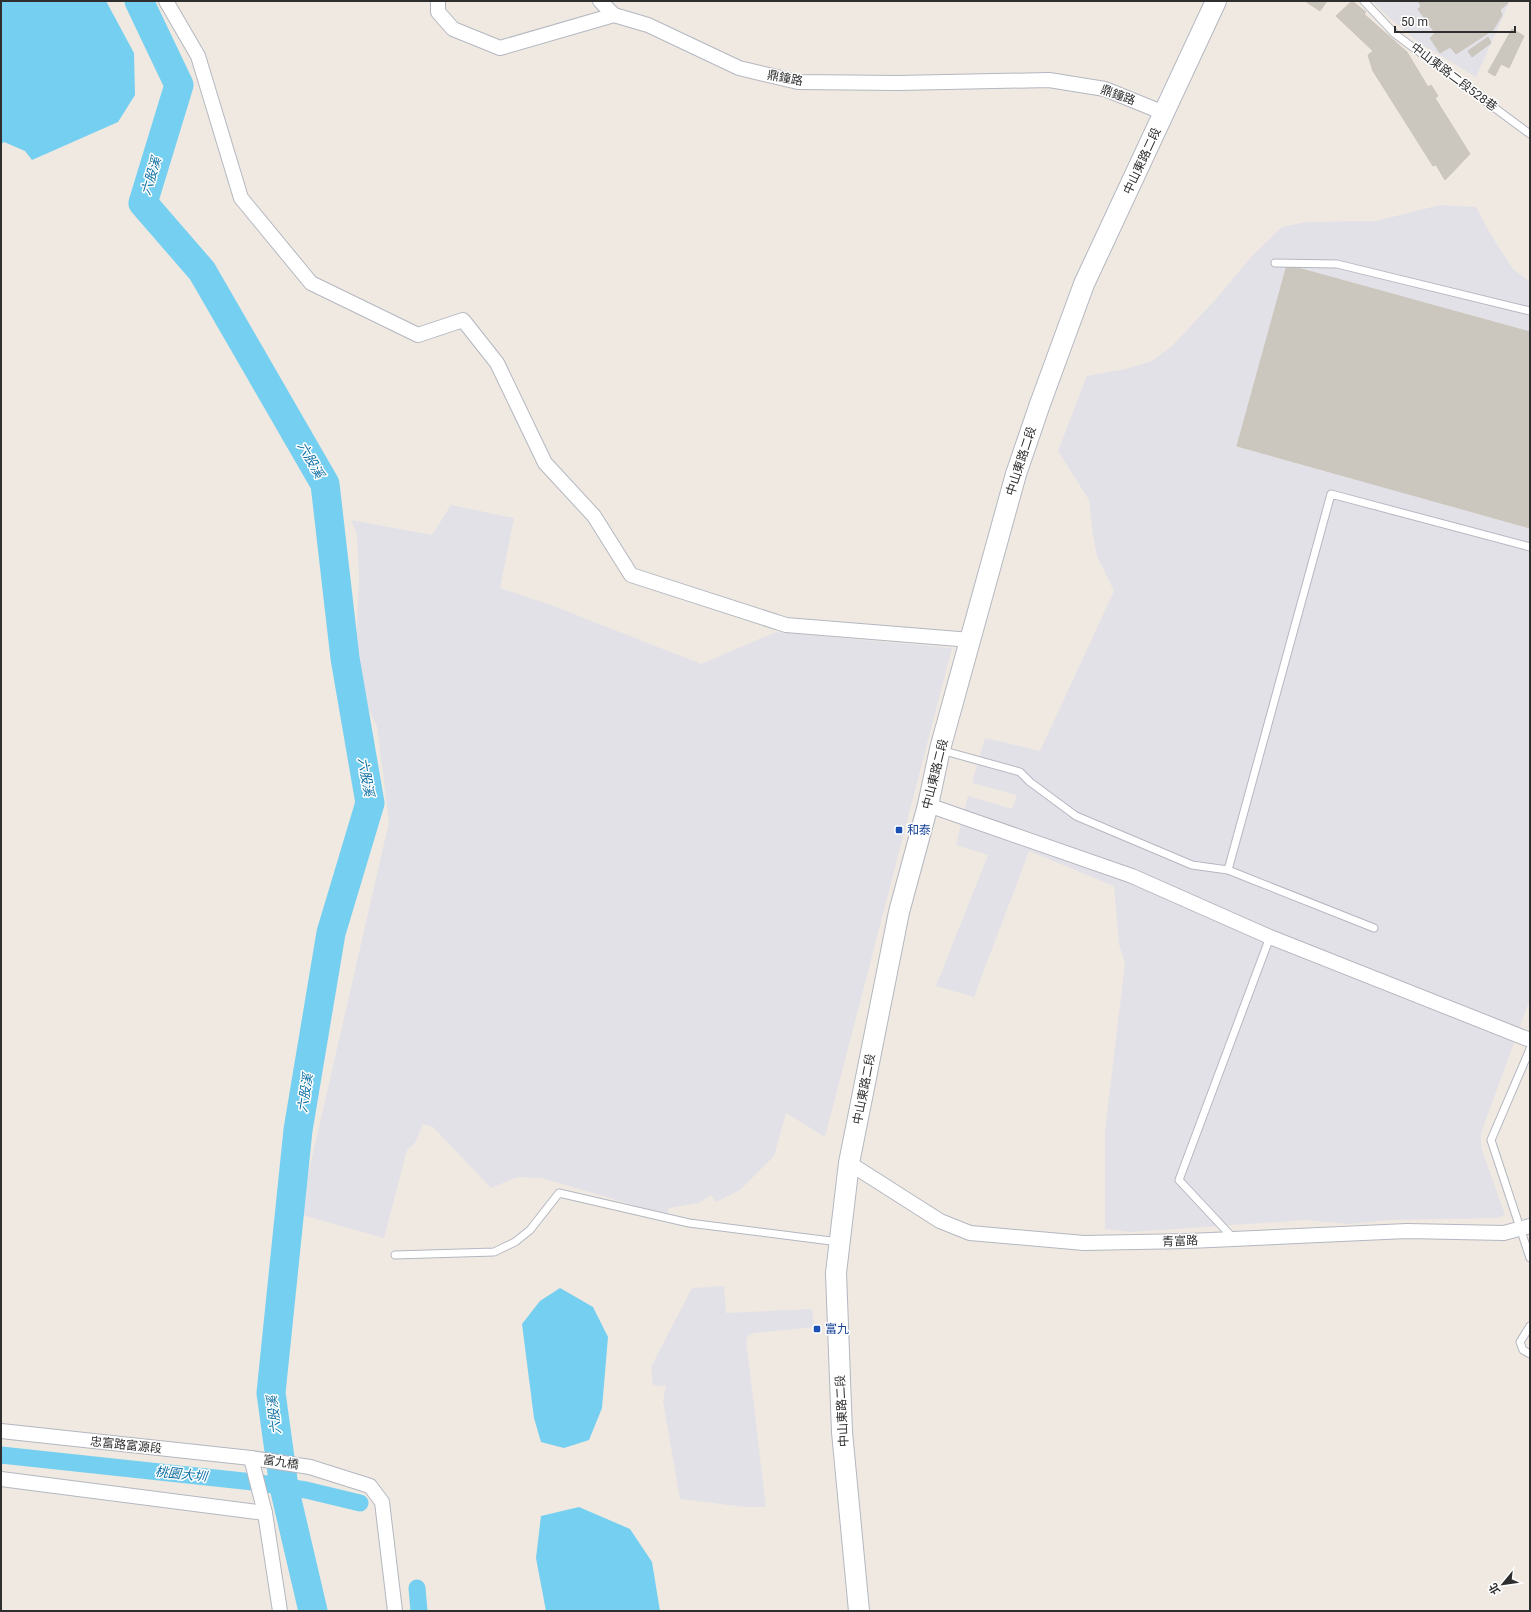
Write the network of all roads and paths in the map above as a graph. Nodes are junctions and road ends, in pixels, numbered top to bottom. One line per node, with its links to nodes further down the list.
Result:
1 (166, 1): 12 (street)
2 (438, 1): 6 (street)
3 (600, 1): 6 (street)
4 (1216, 1): 7 (main road, 中山東路二段)
5 (1364, 1): 8 (lane, 中山東路二段528巷)
6 (614, 15): 7 (street, 鼎鐘路)
7 (1164, 113): 12 (main road, 中山東路二段)
8 (1530, 134)
9 (1275, 263): 10 (lane)
10 (1530, 312)
11 (1530, 547): 15 (lane)
12 (970, 640): 13 (main road, 中山東路二段)
13 (940, 749): 14 (main road, 中山東路二段); 15 (lane)
14 (928, 805): 17 (street); 20 (main road, 中山東路二段)
15 (1228, 870): 16 (lane)
16 (1374, 928)
17 (1270, 937): 18 (street); 22 (lane)
18 (1530, 1040)
19 (1530, 1049): 21 (lane)
20 (849, 1163): 22 (street, 青富路); 23 (main road, 中山東路二段)
21 (1525, 1227): 22 (street, 青富路); 25 (lane)
22 (1234, 1239)
23 (839, 1242): 24 (lane); 34 (main road, 中山東路二段)
24 (395, 1255)
25 (1530, 1258)
26 (1530, 1326): 27 (lane)
27 (1530, 1354)
28 (1, 1431): 29 (street, 忠富路富源段)
29 (251, 1458): 31 (street); 33 (street, 富九橋)
30 (1, 1479): 31 (street)
31 (265, 1513): 32 (street)
32 (280, 1611)
33 (395, 1611)
34 (859, 1611)

